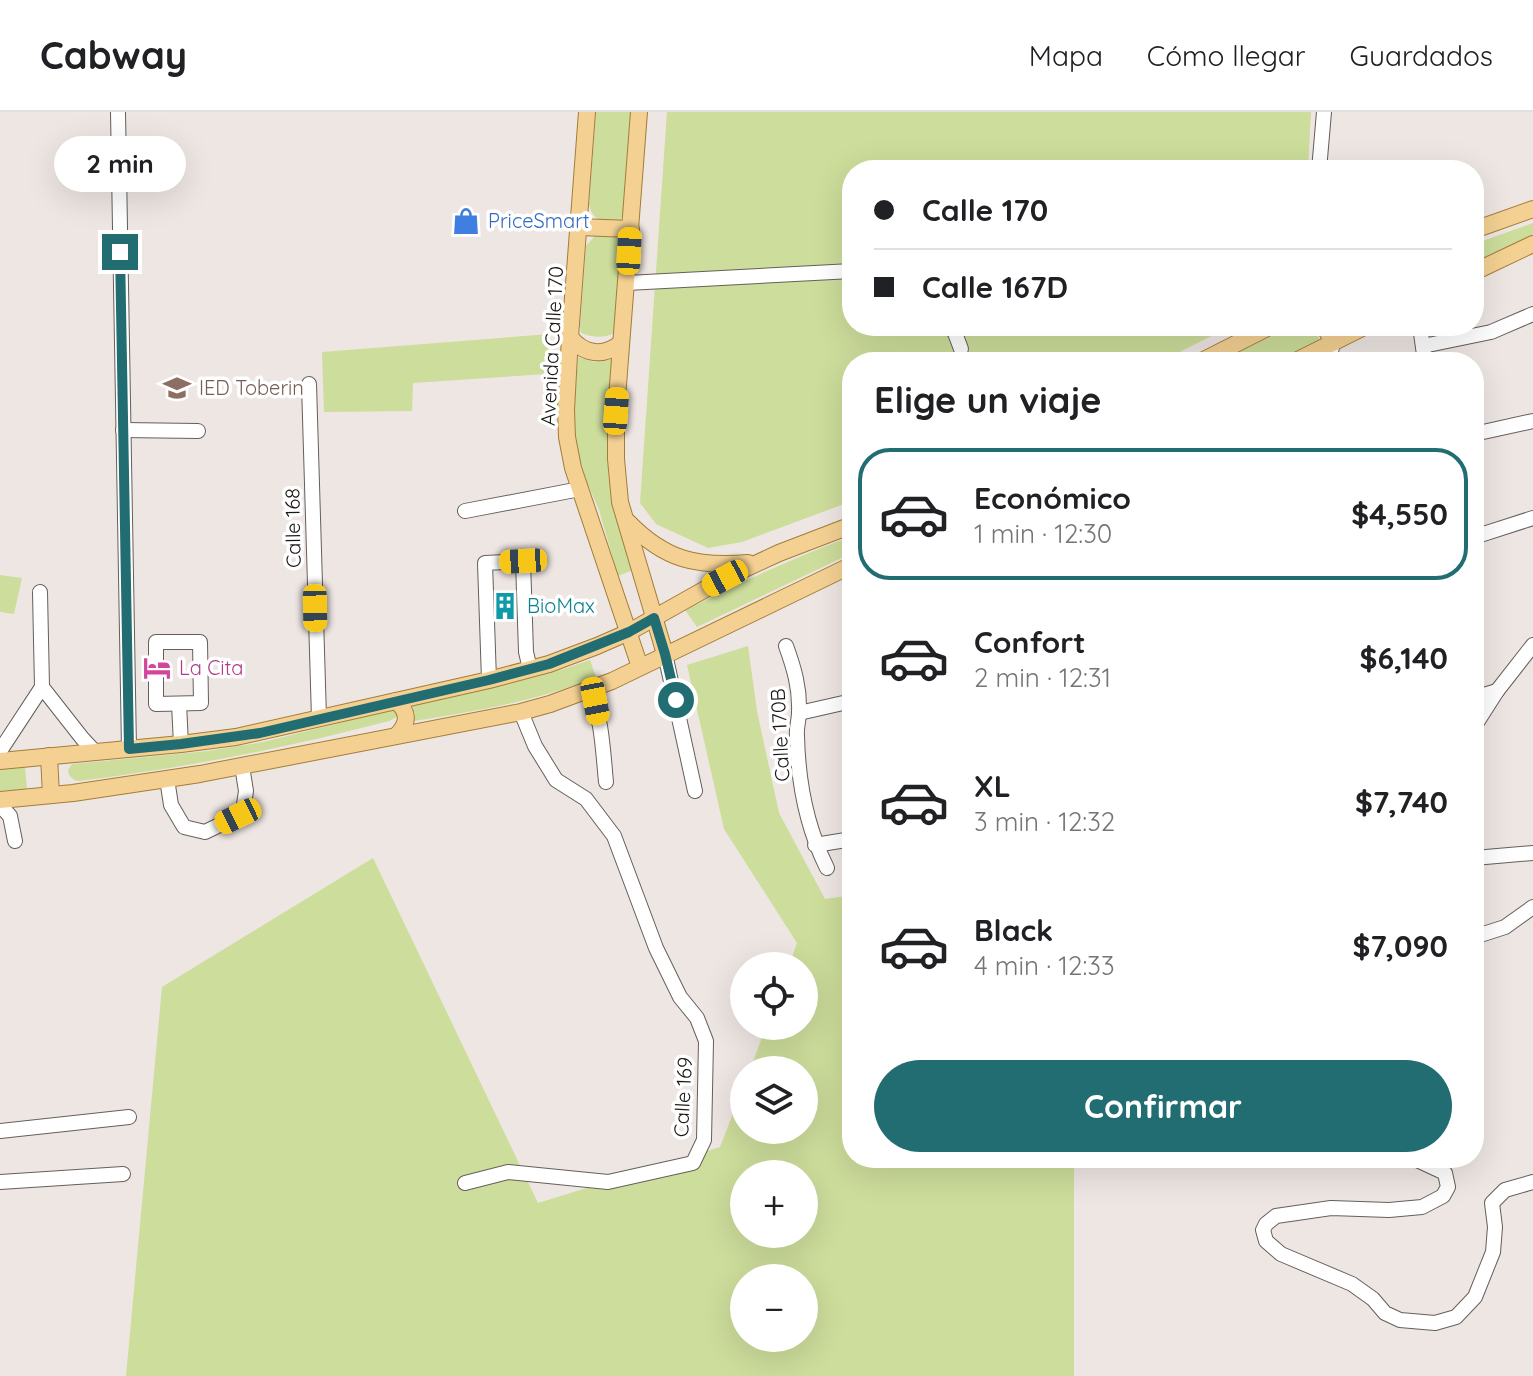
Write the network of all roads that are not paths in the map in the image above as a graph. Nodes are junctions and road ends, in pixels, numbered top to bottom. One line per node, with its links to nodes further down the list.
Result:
1 (118, 112): 33 (street)
2 (587, 112): 8 (main road, Avenida Calle 170)
3 (639, 112): 9 (main road)
4 (1324, 112): 5 (street)
5 (1320, 160)
6 (1533, 209): 7 (main road)
7 (1484, 226)
8 (579, 227): 9 (main road); 22 (main road, Avenida Calle 170)
9 (631, 229): 13 (main road)
10 (1533, 244): 11 (main road)
11 (1484, 267)
12 (842, 272): 13 (street)
13 (627, 283): 24 (main road)
14 (1533, 314): 15 (street)
15 (1484, 333)
16 (956, 336): 26 (street)
17 (1251, 336): 27 (main road)
18 (1330, 336): 23 (main road)
19 (1345, 336): 23 (main road)
20 (1422, 336): 25 (street)
21 (1472, 336): 25 (street)
22 (570, 337): 24 (main road); 36 (main road, Avenida Calle 170)
23 (1333, 342): 28 (main road); 29 (street)
24 (621, 343): 39 (main road)
25 (1423, 346): 30 (street)
26 (961, 349)
27 (1220, 352)
28 (1314, 352)
29 (1331, 352)
30 (1424, 352)
31 (309, 384): 63 (street, Calle 168)
32 (1533, 421): 35 (street)
33 (123, 430): 34 (street); 66 (street)
34 (198, 431)
35 (1484, 432)
36 (580, 489): 37 (street); 46 (main road, Avenida Calle 170)
37 (465, 511)
38 (1533, 518): 41 (street)
39 (624, 519): 42 (main road); 45 (main road)
40 (842, 529): 42 (main road)
41 (1484, 534)
42 (762, 562): 45 (main road)
43 (842, 570): 49 (main road)
44 (40, 592): 53 (street)
45 (654, 618): 46 (main road); 49 (main road)
46 (629, 632): 50 (main road, Avenida Calle 170); 51 (main road)
47 (1533, 645): 55 (street)
48 (786, 646): 62 (street, Calle 170B)
49 (665, 654): 50 (main road); 74 (street)
50 (640, 667): 54 (main road)
51 (530, 669): 52 (main road); 52 (street)
52 (489, 680): 57 (main road)
53 (42, 687): 67 (street); 68 (street)
54 (590, 690): 61 (main road); 73 (street)
55 (1497, 691): 56 (street); 60 (street)
56 (1484, 695)
57 (396, 701): 63 (main road); 64 (main road)
58 (842, 703): 62 (street)
59 (179, 704): 59 (street); 65 (street)
60 (1484, 711)
61 (521, 712): 64 (main road); 91 (street, Calle 169)
62 (799, 713): 79 (street, Calle 170B)
63 (319, 718): 65 (main road)
64 (397, 735): 71 (main road)
65 (181, 744): 66 (main road)
66 (129, 749): 68 (main road)
67 (0, 751)
68 (95, 752): 69 (main road)
69 (49, 756): 70 (main road); 75 (main road)
70 (0, 761)
71 (242, 766): 72 (main road); 72 (street)
72 (167, 779): 75 (main road)
73 (606, 782)
74 (695, 791)
75 (51, 795): 76 (main road)
76 (0, 802): 77 (street)
77 (15, 841)
78 (842, 841): 79 (street)
79 (815, 845): 82 (street, Calle 170B)
80 (1533, 853): 81 (street)
81 (1484, 857)
82 (827, 868)
83 (1533, 907): 84 (street)
84 (1484, 934)
85 (129, 1117): 86 (street)
86 (0, 1131)
87 (1434, 1168): 90 (street)
88 (123, 1174): 89 (street)
89 (0, 1182)
90 (1533, 1182)
91 (465, 1183)

